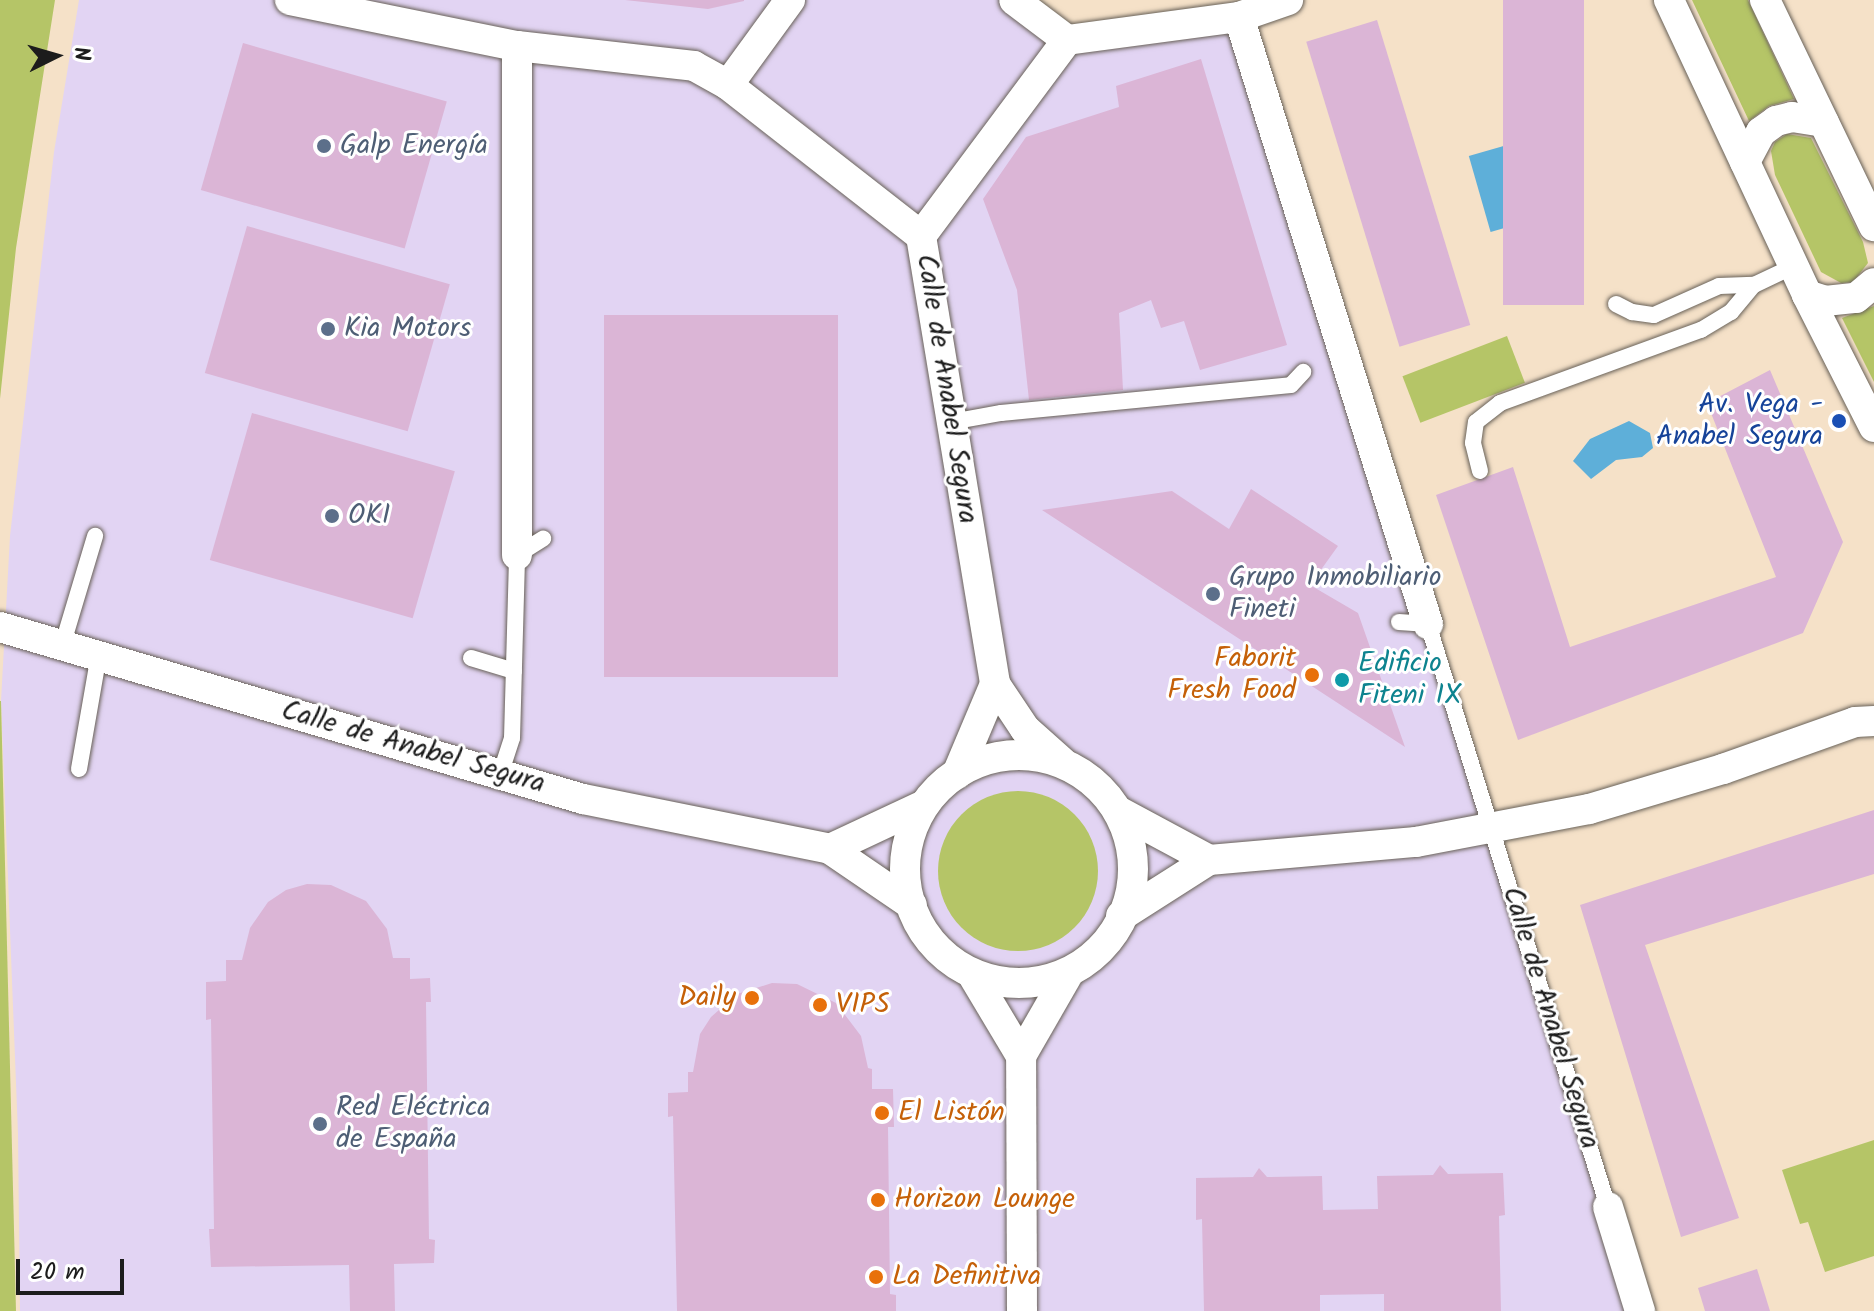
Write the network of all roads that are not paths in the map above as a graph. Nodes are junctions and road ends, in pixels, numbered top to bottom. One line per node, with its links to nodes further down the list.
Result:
1 (290, 0): 9 (street)
2 (790, 0): 10 (street)
3 (1014, 0): 8 (street)
4 (1288, 0): 7 (street)
5 (1669, 0): 12 (street)
6 (1765, 0): 11 (street)
7 (1239, 17): 8 (street); 27 (street)
8 (1067, 40): 14 (street)
9 (517, 46): 10 (street); 26 (street)
10 (728, 85): 14 (street)
11 (1824, 122): 12 (street); 13 (street)
12 (1745, 162): 15 (street)
13 (1874, 226)
14 (921, 236): 21 (street, Calle de Anabel Segura)
15 (1794, 266): 17 (lane); 18 (street)
16 (1874, 283): 18 (street)
17 (1754, 285): 19 (lane); 23 (lane)
18 (1807, 295): 22 (street)
19 (1616, 304)
20 (1303, 372): 21 (lane)
21 (951, 422): 33 (street, Calle de Anabel Segura)
22 (1874, 427)
23 (1480, 471)
24 (95, 536): 29 (lane)
25 (543, 539): 26 (lane)
26 (517, 555): 32 (lane)
27 (1413, 623): 41 (lane, Calle de Anabel Segura)
28 (0, 627): 29 (street, Calle de Anabel Segura)
29 (63, 643): 30 (street, Calle de Anabel Segura)
30 (99, 654): 36 (lane); 38 (street, Calle de Anabel Segura)
31 (471, 658): 32 (lane)
32 (514, 671): 38 (lane)
33 (995, 684): 35 (street, Calle de Anabel Segura); 37 (street)
34 (1868, 715): 41 (street)
35 (1063, 764): 37 (street); 40 (street)
36 (79, 769)
37 (957, 774): 39 (street)
38 (500, 775): 42 (street, Calle de Anabel Segura)
39 (924, 805): 42 (street); 44 (street)
40 (1118, 811): 43 (street); 45 (street)
41 (1493, 828): 43 (street); 49 (lane, Calle de Anabel Segura)
42 (830, 849): 44 (street, Calle de Anabel Segura)
43 (1209, 860): 45 (street)
44 (912, 905): 46 (street)
45 (1121, 916): 47 (street)
46 (972, 974): 47 (street); 48 (street)
47 (1067, 976): 48 (street)
48 (1021, 1056): 50 (street)
49 (1608, 1207): 51 (street)
50 (1022, 1311)
51 (1640, 1311)

